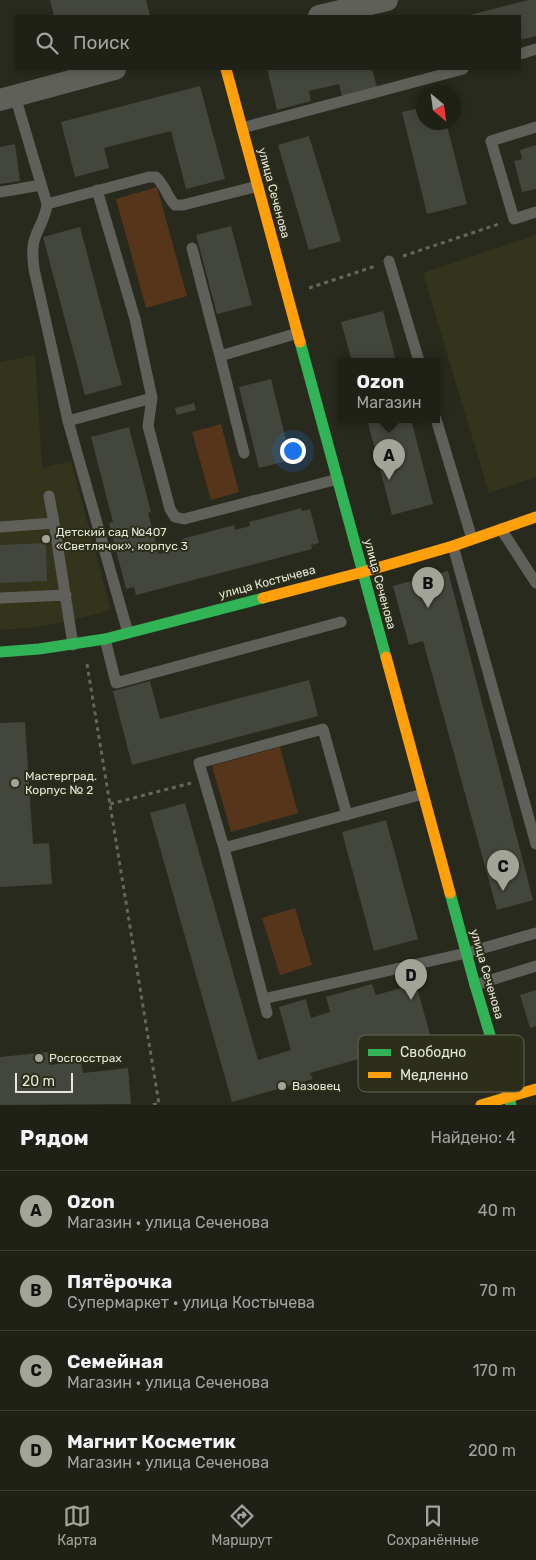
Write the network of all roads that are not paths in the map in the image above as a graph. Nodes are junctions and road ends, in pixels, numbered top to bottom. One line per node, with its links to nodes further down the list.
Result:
1 (387, 0): 2 (street)
2 (323, 15)
3 (536, 49): 4 (lane)
4 (521, 54)
5 (111, 70): 8 (street)
6 (226, 70): 10 (street, улица Сеченова)
7 (459, 70): 10 (lane)
8 (8, 98): 11 (lane)
9 (536, 127): 16 (lane)
10 (242, 128): 12 (street, улица Сеченова)
11 (41, 185): 14 (lane); 15 (lane)
12 (258, 186): 13 (lane); 19 (street, улица Сеченова)
13 (97, 190): 15 (lane); 22 (lane)
14 (0, 192)
15 (47, 204): 23 (lane)
16 (536, 212)
17 (192, 248): 20 (lane)
18 (390, 261): 21 (lane)
19 (298, 333): 20 (lane); 26 (street, улица Сеченова)
20 (220, 356): 25 (lane)
21 (418, 358)
22 (152, 398): 23 (lane); 26 (lane)
23 (68, 421): 39 (lane)
24 (437, 423): 32 (lane)
25 (244, 453)
26 (338, 479): 34 (street, улица Сеченова)
27 (49, 496): 29 (lane)
28 (536, 517): 31 (street, улица Костычева)
29 (54, 523): 30 (lane); 36 (lane)
30 (0, 527)
31 (501, 529): 32 (street, улица Костычева); 35 (lane)
32 (472, 539): 33 (street, улица Костычева)
33 (453, 546): 34 (street, улица Костычева); 45 (lane)
34 (363, 572): 39 (street, улица Костычева); 43 (street, улица Сеченова)
35 (536, 584)
36 (66, 595): 37 (lane); 41 (lane)
37 (0, 598)
38 (341, 622): 40 (lane)
39 (128, 633): 40 (street, улица Костычева)
40 (104, 639): 41 (street, улица Костычева)
41 (79, 644): 42 (street, улица Костычева)
42 (0, 652)
43 (423, 794): 44 (lane); 48 (street, улица Сеченова)
44 (347, 815): 46 (lane); 46 (lane)
45 (536, 844)
46 (224, 848): 51 (lane)
47 (536, 933): 48 (lane)
48 (466, 953): 50 (street, улица Сеченова); 51 (lane)
49 (536, 966): 50 (lane)
50 (475, 985): 53 (street, улица Сеченова)
51 (263, 999): 52 (lane)
52 (267, 1013)
53 (490, 1035)
54 (536, 1088): 55 (street)
55 (510, 1101): 56 (street)
56 (481, 1105)

